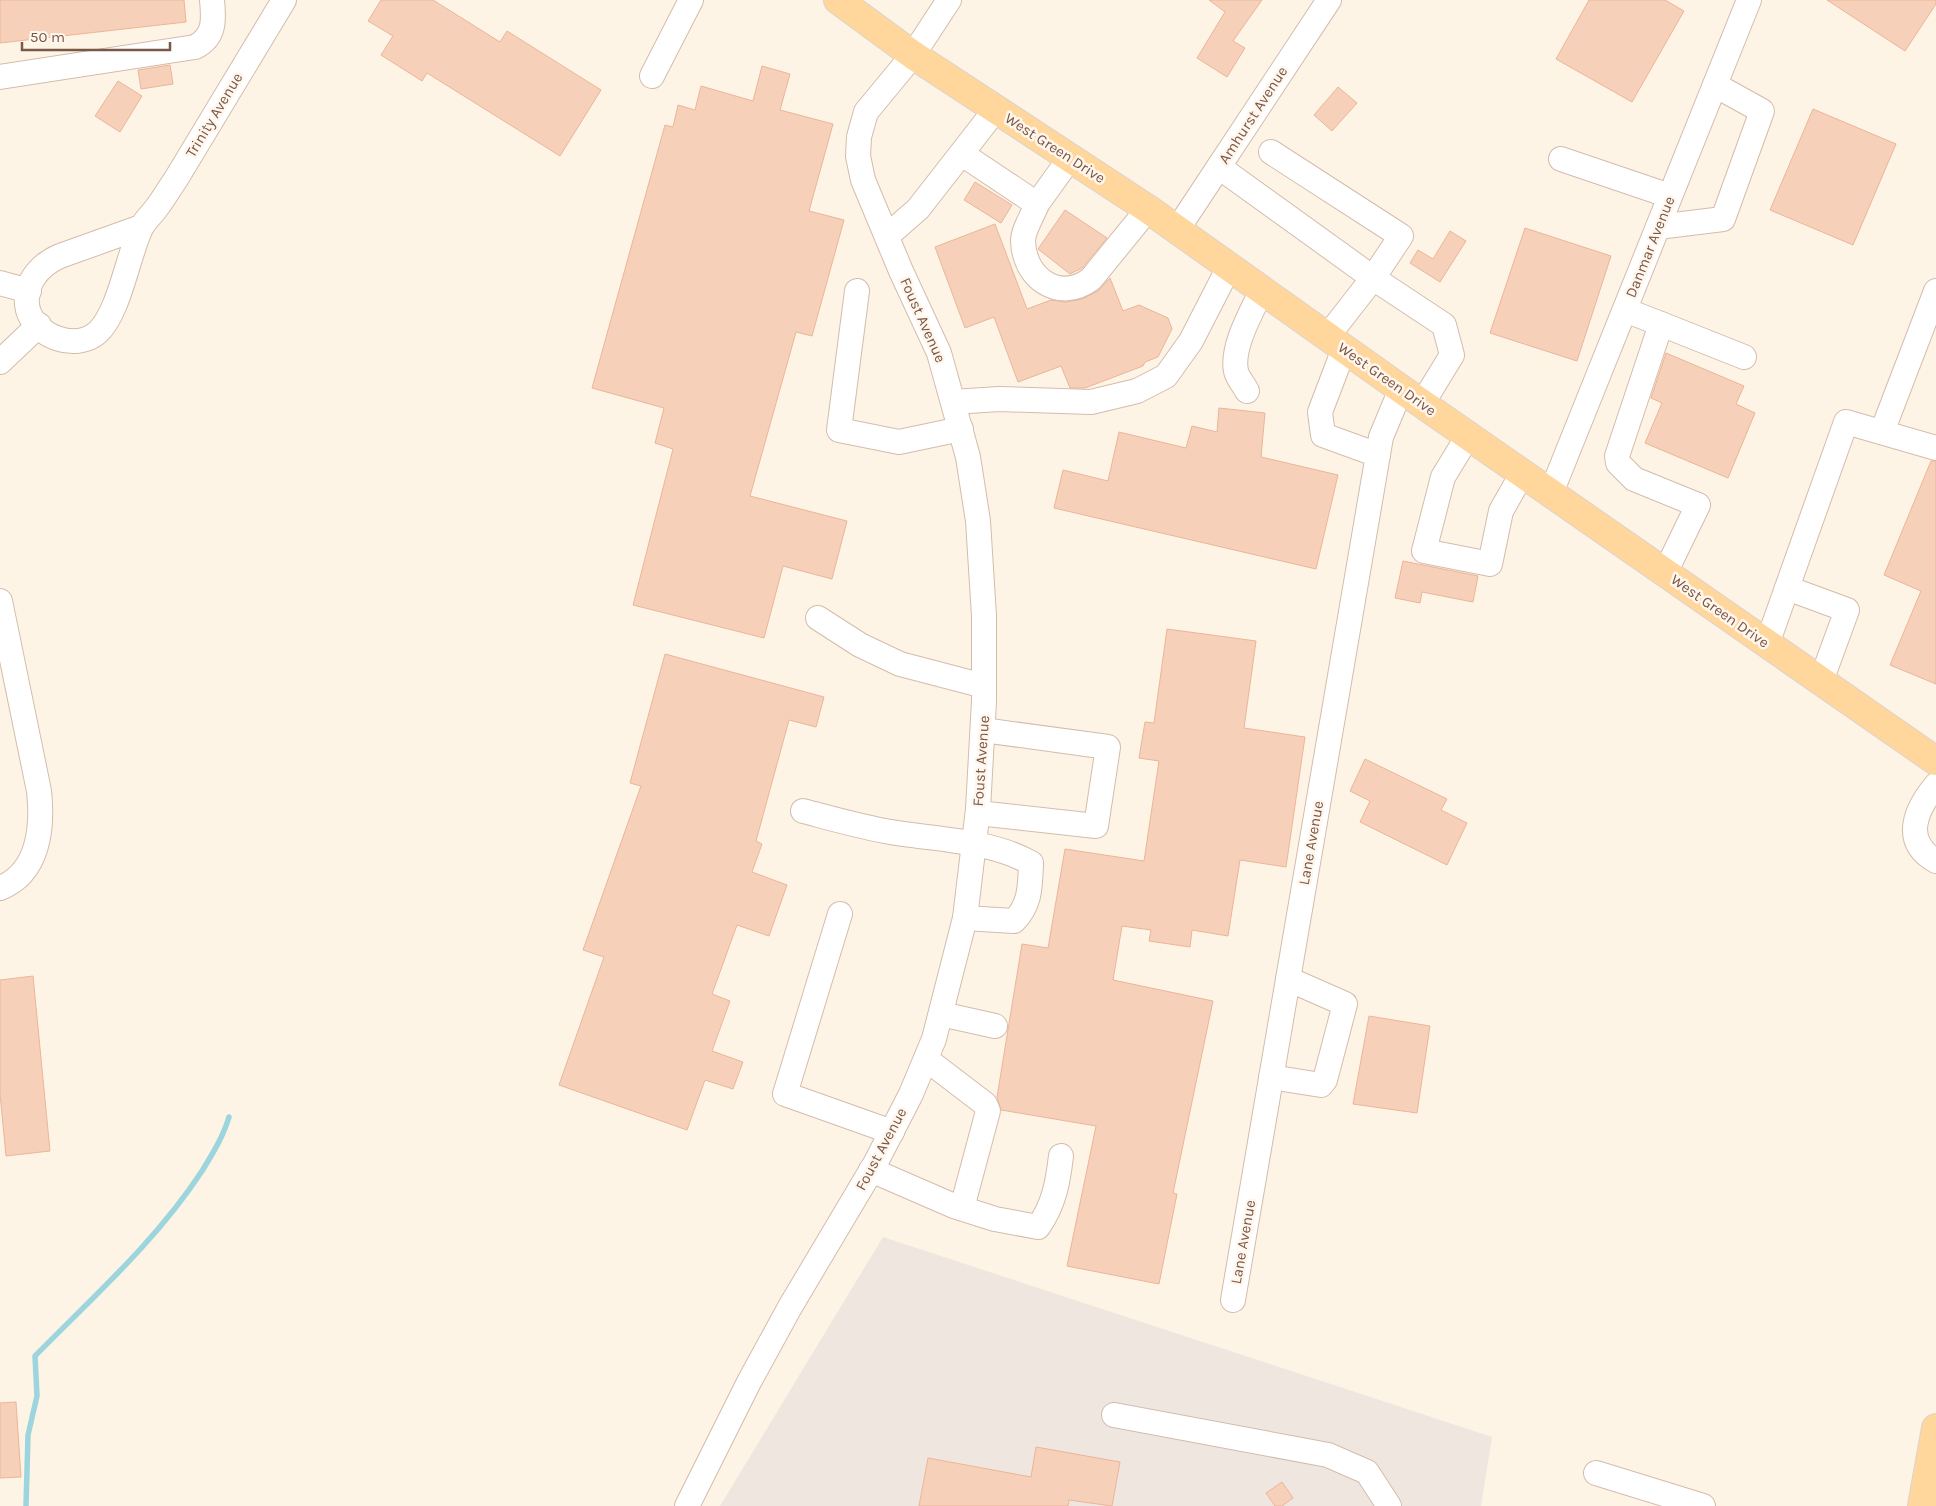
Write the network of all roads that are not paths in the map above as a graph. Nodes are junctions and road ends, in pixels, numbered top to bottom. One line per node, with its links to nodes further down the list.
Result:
1 (212, 0): 10 (street)
2 (284, 0): 21 (street, Trinity Avenue)
3 (691, 0): 9 (street)
4 (838, 0): 8 (main road, West Green Drive)
5 (949, 0): 8 (street, Foust Avenue)
6 (1329, 0): 17 (street, Amhurst Avenue)
7 (1749, 0): 11 (street, Danmar Avenue)
8 (913, 55): 12 (main road, West Green Drive); 24 (street, Foust Avenue)
9 (652, 76)
10 (0, 77)
11 (1715, 85): 18 (street, Danmar Avenue); 22 (street)
12 (996, 110): 14 (street); 15 (main road, West Green Drive)
13 (1271, 152): 26 (street)
14 (962, 154): 19 (street); 24 (street)
15 (1070, 158): 19 (street); 20 (main road, West Green Drive)
16 (1561, 159): 18 (street)
17 (1219, 167): 23 (street, Amhurst Avenue); 26 (street, Lane Avenue)
18 (1670, 196): 22 (street, Danmar Avenue)
19 (1037, 204): 20 (street)
20 (1148, 208): 23 (main road, West Green Drive)
21 (141, 227): 28 (street, Trinity Avenue); 34 (street, Trinity Avenue)
22 (1658, 228): 32 (street, Danmar Avenue)
23 (1177, 230): 25 (main road, West Green Drive)
24 (886, 236): 40 (street, Foust Avenue)
25 (1229, 267): 30 (main road, West Green Drive); 40 (street)
26 (1373, 278): 35 (street); 39 (street, Lane Avenue)
27 (0, 283): 28 (street)
28 (29, 290): 34 (street, Trinity Avenue)
29 (857, 290): 41 (street)
30 (1262, 290): 35 (main road, West Green Drive); 38 (street)
31 (1936, 292): 42 (street)
32 (1625, 310): 33 (street); 47 (street, Danmar Avenue)
33 (1661, 324): 36 (street); 48 (street)
34 (39, 325): 37 (street)
35 (1336, 343): 39 (main road, West Green Drive); 45 (street)
36 (1744, 357)
37 (0, 361)
38 (1247, 391)
39 (1412, 397): 43 (main road, West Green Drive); 45 (street, Lane Avenue)
40 (953, 402): 41 (street, Foust Avenue)
41 (961, 429): 54 (street, Foust Avenue)
42 (1882, 432): 44 (street); 49 (street)
43 (1468, 436): 46 (main road, West Green Drive); 46 (street)
44 (1936, 448)
45 (1378, 454): 65 (street, Lane Avenue)
46 (1522, 474): 47 (main road, West Green Drive)
47 (1551, 493): 48 (main road, West Green Drive)
48 (1665, 573): 52 (main road, West Green Drive)
49 (1787, 588): 52 (street); 53 (street)
50 (0, 601): 62 (street)
51 (818, 618): 54 (street)
52 (1767, 644): 53 (main road, West Green Drive)
53 (1821, 681): 56 (main road, West Green Drive)
54 (984, 686): 55 (street, Foust Avenue)
55 (983, 730): 59 (street, Foust Avenue); 59 (street)
56 (1936, 760)
57 (1936, 785): 61 (street)
58 (803, 811): 60 (street)
59 (978, 813): 60 (street, Foust Avenue)
60 (974, 845): 64 (street, Foust Avenue); 64 (street)
61 (1936, 861)
62 (0, 888)
63 (840, 914): 70 (street)
64 (965, 918): 66 (street, Foust Avenue)
65 (1288, 979): 69 (street, Lane Avenue); 69 (street)
66 (941, 1014): 67 (street); 68 (street, Foust Avenue)
67 (995, 1026)
68 (926, 1059): 70 (street, Foust Avenue); 73 (street)
69 (1272, 1077): 74 (street, Lane Avenue)
70 (892, 1132): 72 (street, Foust Avenue)
71 (1061, 1156): 73 (street)
72 (871, 1170): 73 (street); 78 (street, Foust Avenue)
73 (962, 1208)
74 (1233, 1300)
75 (1114, 1415): 79 (street)
76 (1936, 1428): 81 (main road)
77 (1596, 1473): 80 (street)
78 (687, 1506)
79 (1389, 1506)
80 (1703, 1506)
81 (1922, 1506)

